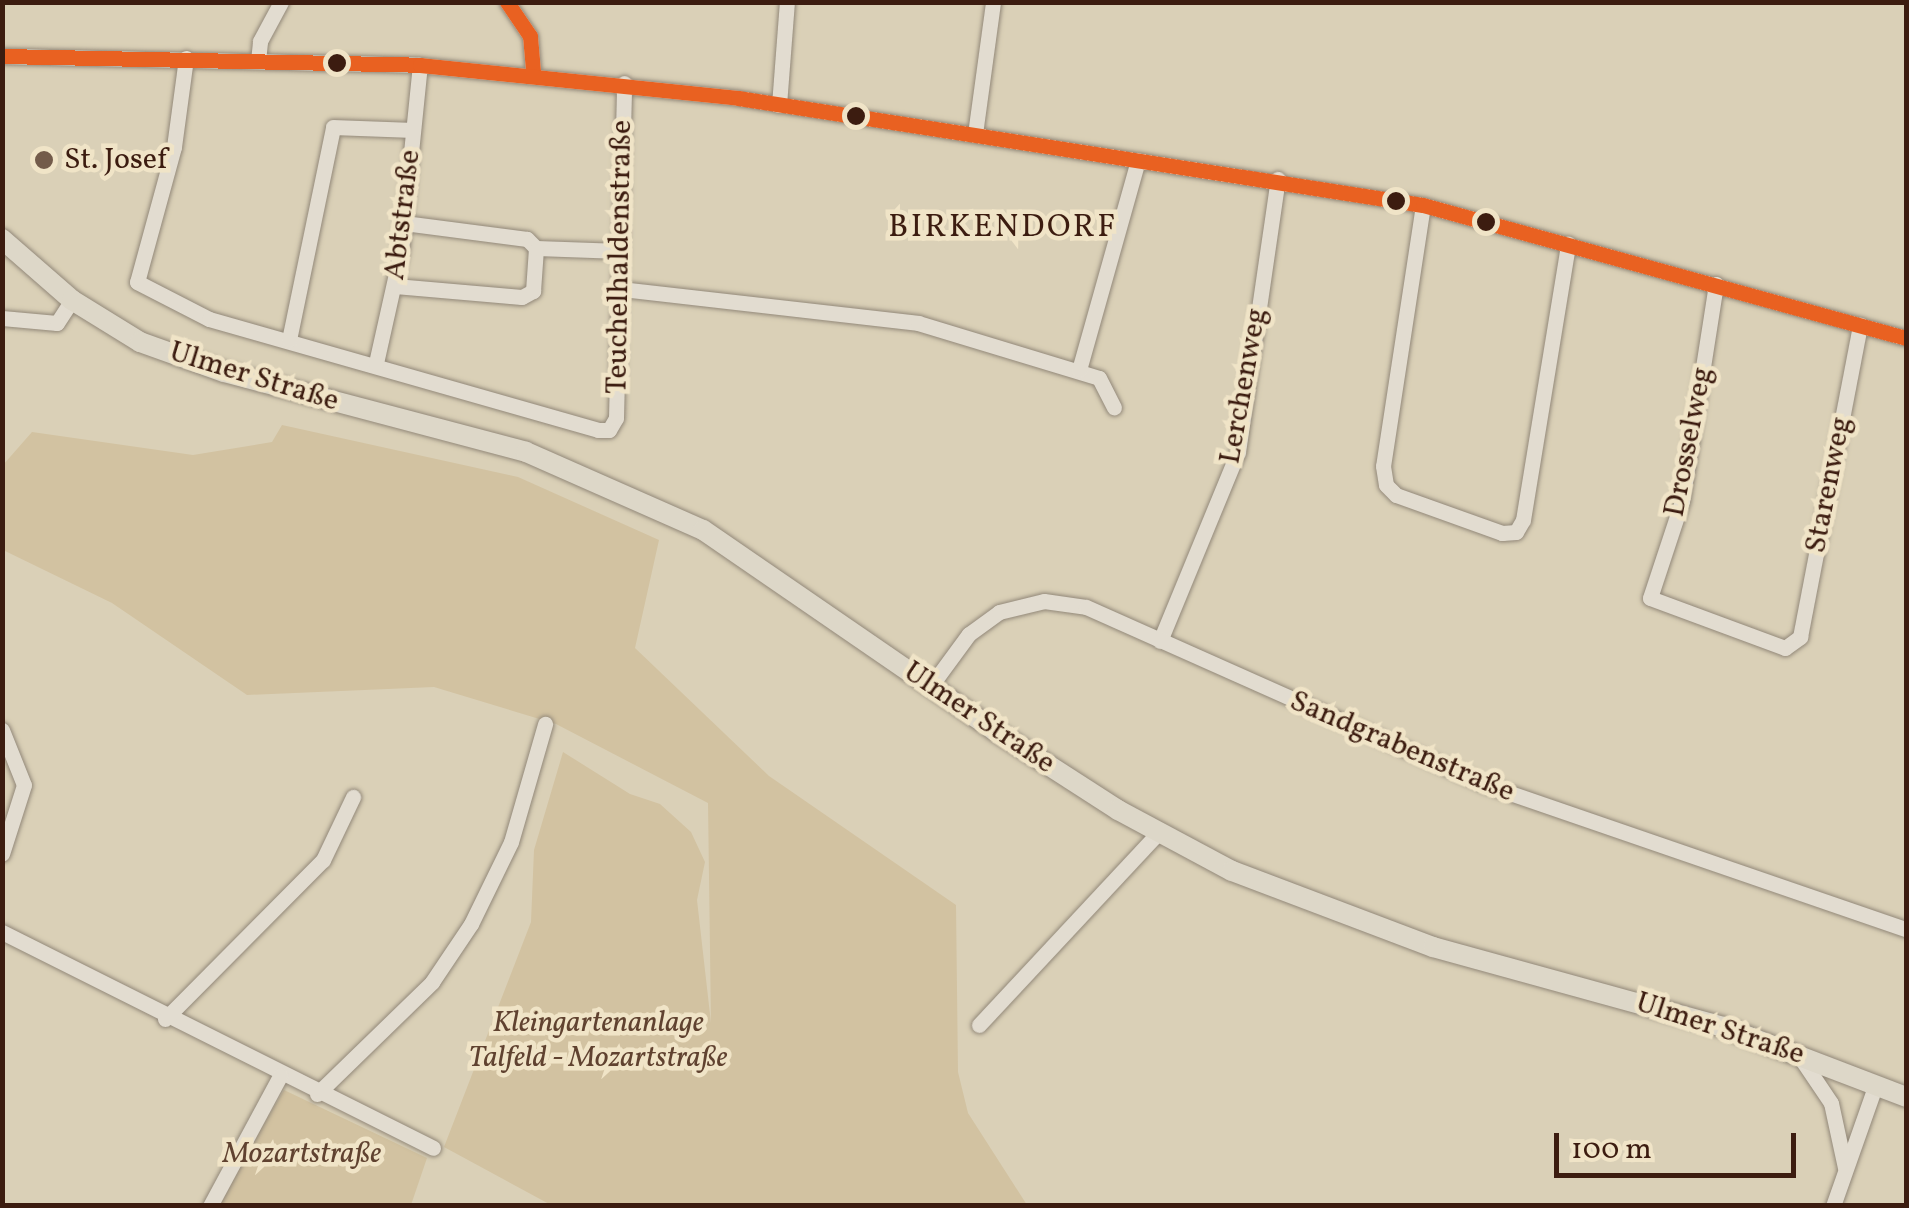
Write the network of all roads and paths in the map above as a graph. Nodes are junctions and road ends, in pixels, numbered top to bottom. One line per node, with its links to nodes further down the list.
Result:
1 (281, 2): 7 (street)
2 (508, 2): 9 (street)
3 (787, 2): 11 (street)
4 (993, 2): 13 (street)
5 (2, 56): 6 (street)
6 (186, 58): 7 (street); 29 (street)
7 (258, 61): 8 (street)
8 (420, 66): 9 (street); 12 (street, Abtstraße)
9 (533, 74): 10 (street)
10 (624, 83): 11 (street); 21 (street, Teuchelhaldenstraße)
11 (779, 105): 13 (street)
12 (414, 130): 17 (street, Abtstraße); 29 (street)
13 (974, 134): 14 (street)
14 (1138, 160): 15 (street); 31 (street)
15 (1278, 180): 16 (street); 33 (street, Lerchenweg)
16 (1423, 205): 19 (street); 19 (street)
17 (404, 223): 20 (street); 23 (street, Abtstraße)
18 (2, 241): 25 (main road, Ulmer Straße)
19 (1568, 244): 22 (street)
20 (536, 248): 21 (street); 23 (street)
21 (621, 250): 24 (street, Teuchelhaldenstraße)
22 (1716, 284): 27 (street); 34 (street, Drosselweg)
23 (396, 286): 30 (street, Abtstraße)
24 (621, 289): 30 (street, Teuchelhaldenstraße); 31 (street)
25 (72, 300): 26 (street); 35 (main road, Ulmer Straße)
26 (2, 318)
27 (1860, 324): 28 (street); 34 (street, Starenweg)
28 (1906, 338)
29 (289, 340): 30 (street)
30 (376, 364)
31 (1079, 370): 32 (street)
32 (1114, 407)
33 (1160, 641): 35 (street, Sandgrabenstraße); 41 (street, Sandgrabenstraße)
34 (1794, 644)
35 (930, 687): 39 (main road, Ulmer Straße)
36 (545, 724): 48 (street)
37 (2, 730): 40 (street)
38 (353, 797): 43 (street)
39 (1158, 833): 44 (street); 45 (main road, Ulmer Straße)
40 (2, 854)
41 (1906, 929)
42 (2, 932): 43 (street)
43 (165, 1019): 46 (street)
44 (979, 1025)
45 (1798, 1054): 47 (main road, Ulmer Straße); 51 (street)
46 (280, 1076): 48 (street); 52 (street)
47 (1876, 1084): 49 (main road, Ulmer Straße); 51 (street)
48 (317, 1094): 50 (street)
49 (1906, 1097)
50 (433, 1148)
51 (1845, 1170): 53 (street)
52 (210, 1206)
53 (1833, 1206)

